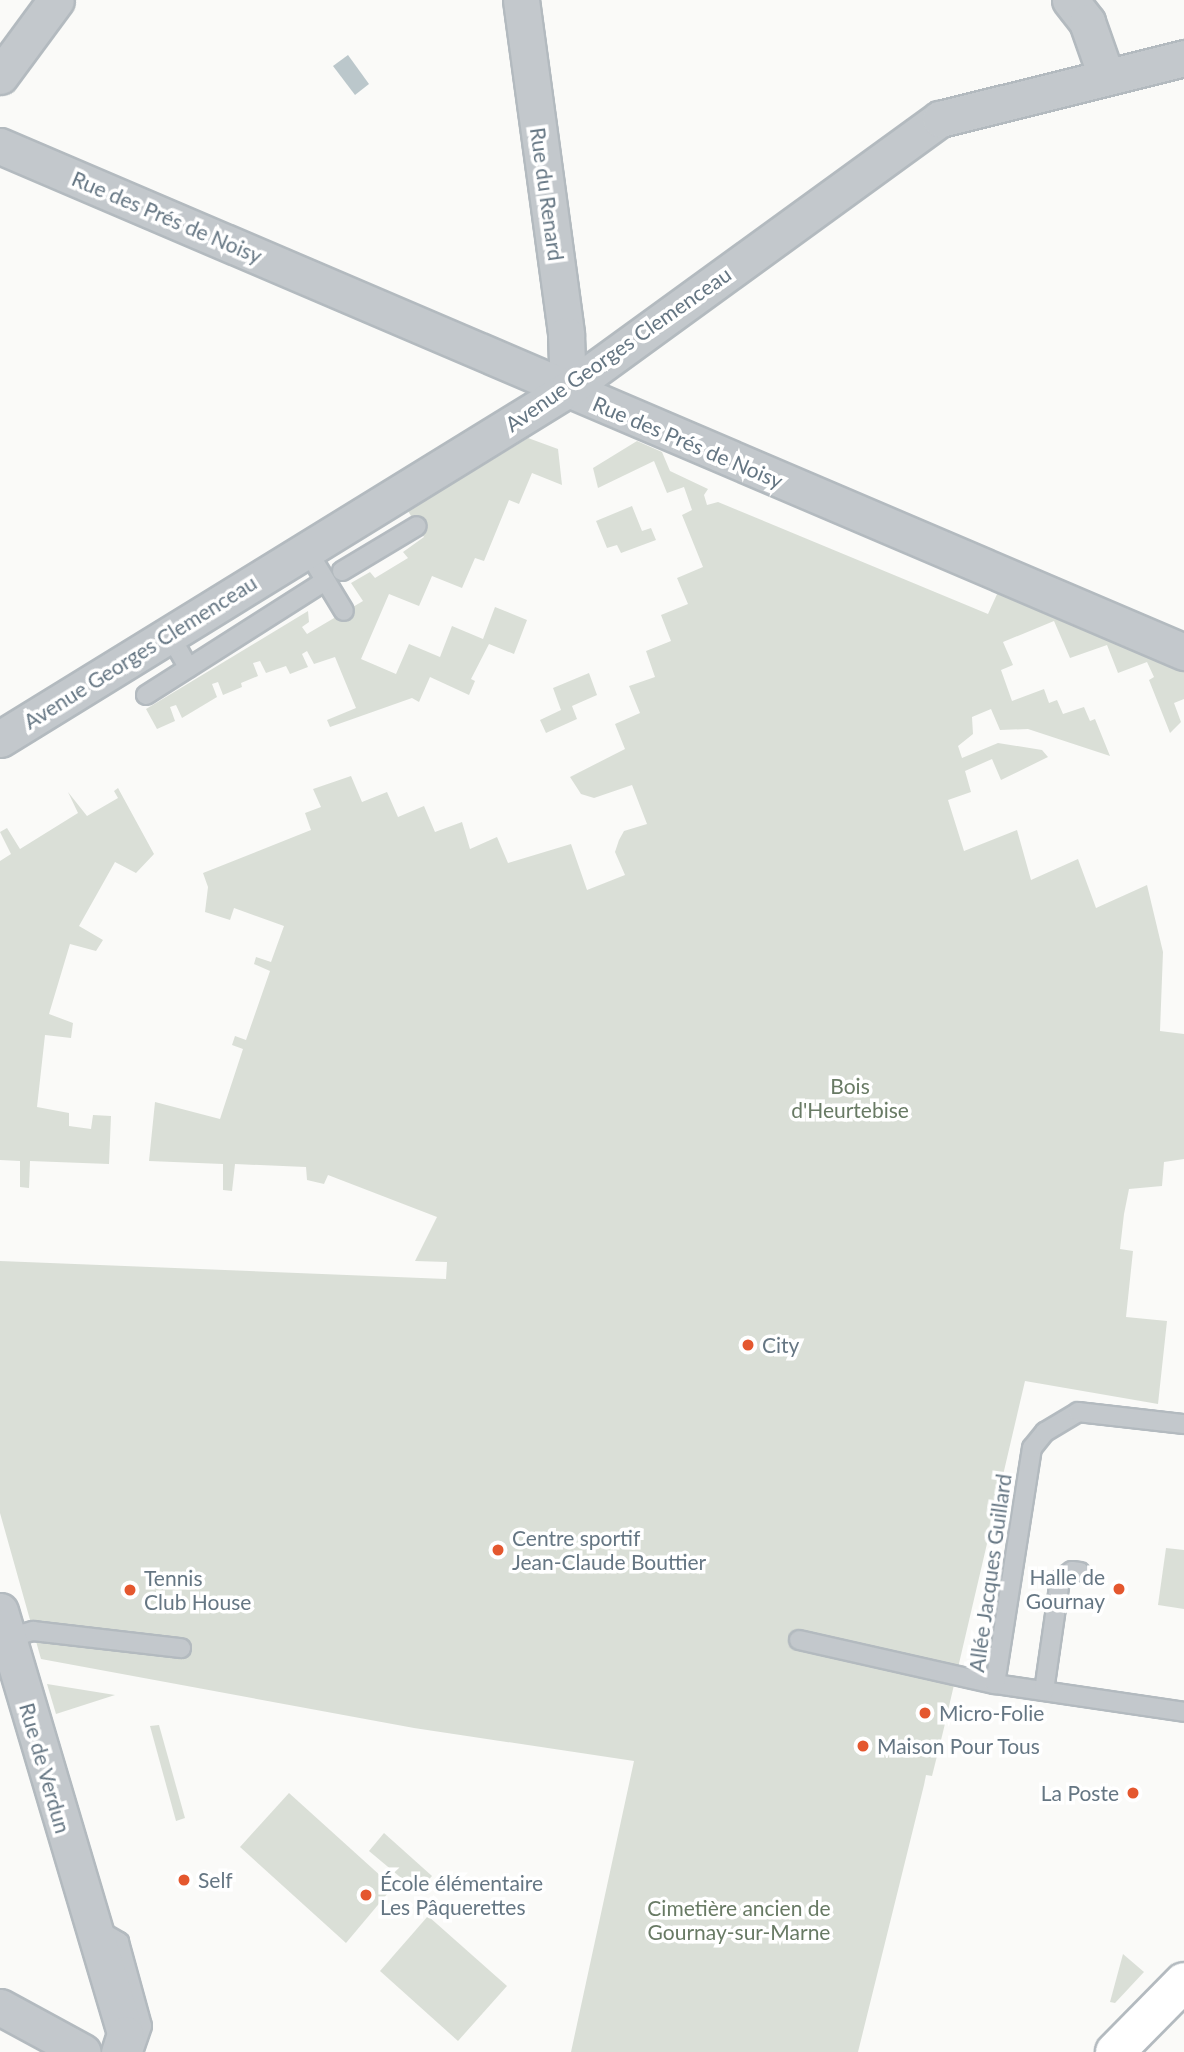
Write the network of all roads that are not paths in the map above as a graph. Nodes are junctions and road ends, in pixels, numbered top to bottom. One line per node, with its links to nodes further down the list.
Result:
1 (56, 0): 5 (street)
2 (522, 0): 8 (street, Rue du Renard)
3 (1070, 0): 6 (street)
4 (1184, 58): 6 (street, Avenue Georges Clemenceau)
5 (0, 76)
6 (1106, 76): 8 (street, Avenue Georges Clemenceau)
7 (0, 146): 8 (street, Rue des Prés de Noisy)
8 (568, 389): 9 (street, Avenue Georges Clemenceau); 17 (street, Rue des Prés de Noisy)
9 (364, 515): 11 (lane); 12 (street, Avenue Georges Clemenceau)
10 (416, 526): 11 (lane)
11 (383, 548): 13 (lane)
12 (306, 550): 14 (lane); 16 (street, Avenue Georges Clemenceau)
13 (342, 571)
14 (325, 581): 15 (lane); 18 (lane)
15 (344, 611)
16 (169, 634): 18 (lane); 20 (street, Avenue Georges Clemenceau)
17 (1184, 652)
18 (189, 668): 19 (lane)
19 (146, 695)
20 (0, 738)
21 (1184, 1424): 26 (lane, Allée Jacques Guillard)
22 (1080, 1572): 27 (lane)
23 (4, 1624): 25 (lane); 29 (street, Rue de Verdun)
24 (799, 1640): 26 (lane)
25 (181, 1648)
26 (995, 1684): 27 (lane, Allée Jacques Guillard)
27 (1044, 1692): 28 (lane, Allée Jacques Guillard)
28 (1184, 1712)
29 (91, 1925): 34 (street, Rue de Verdun); 35 (lane)
30 (1184, 1982): 36 (main road)
31 (0, 2007): 33 (street)
32 (1184, 2018): 37 (main road)
33 (83, 2052)
34 (119, 2052)
35 (133, 2052)
36 (1115, 2052)
37 (1132, 2052)

